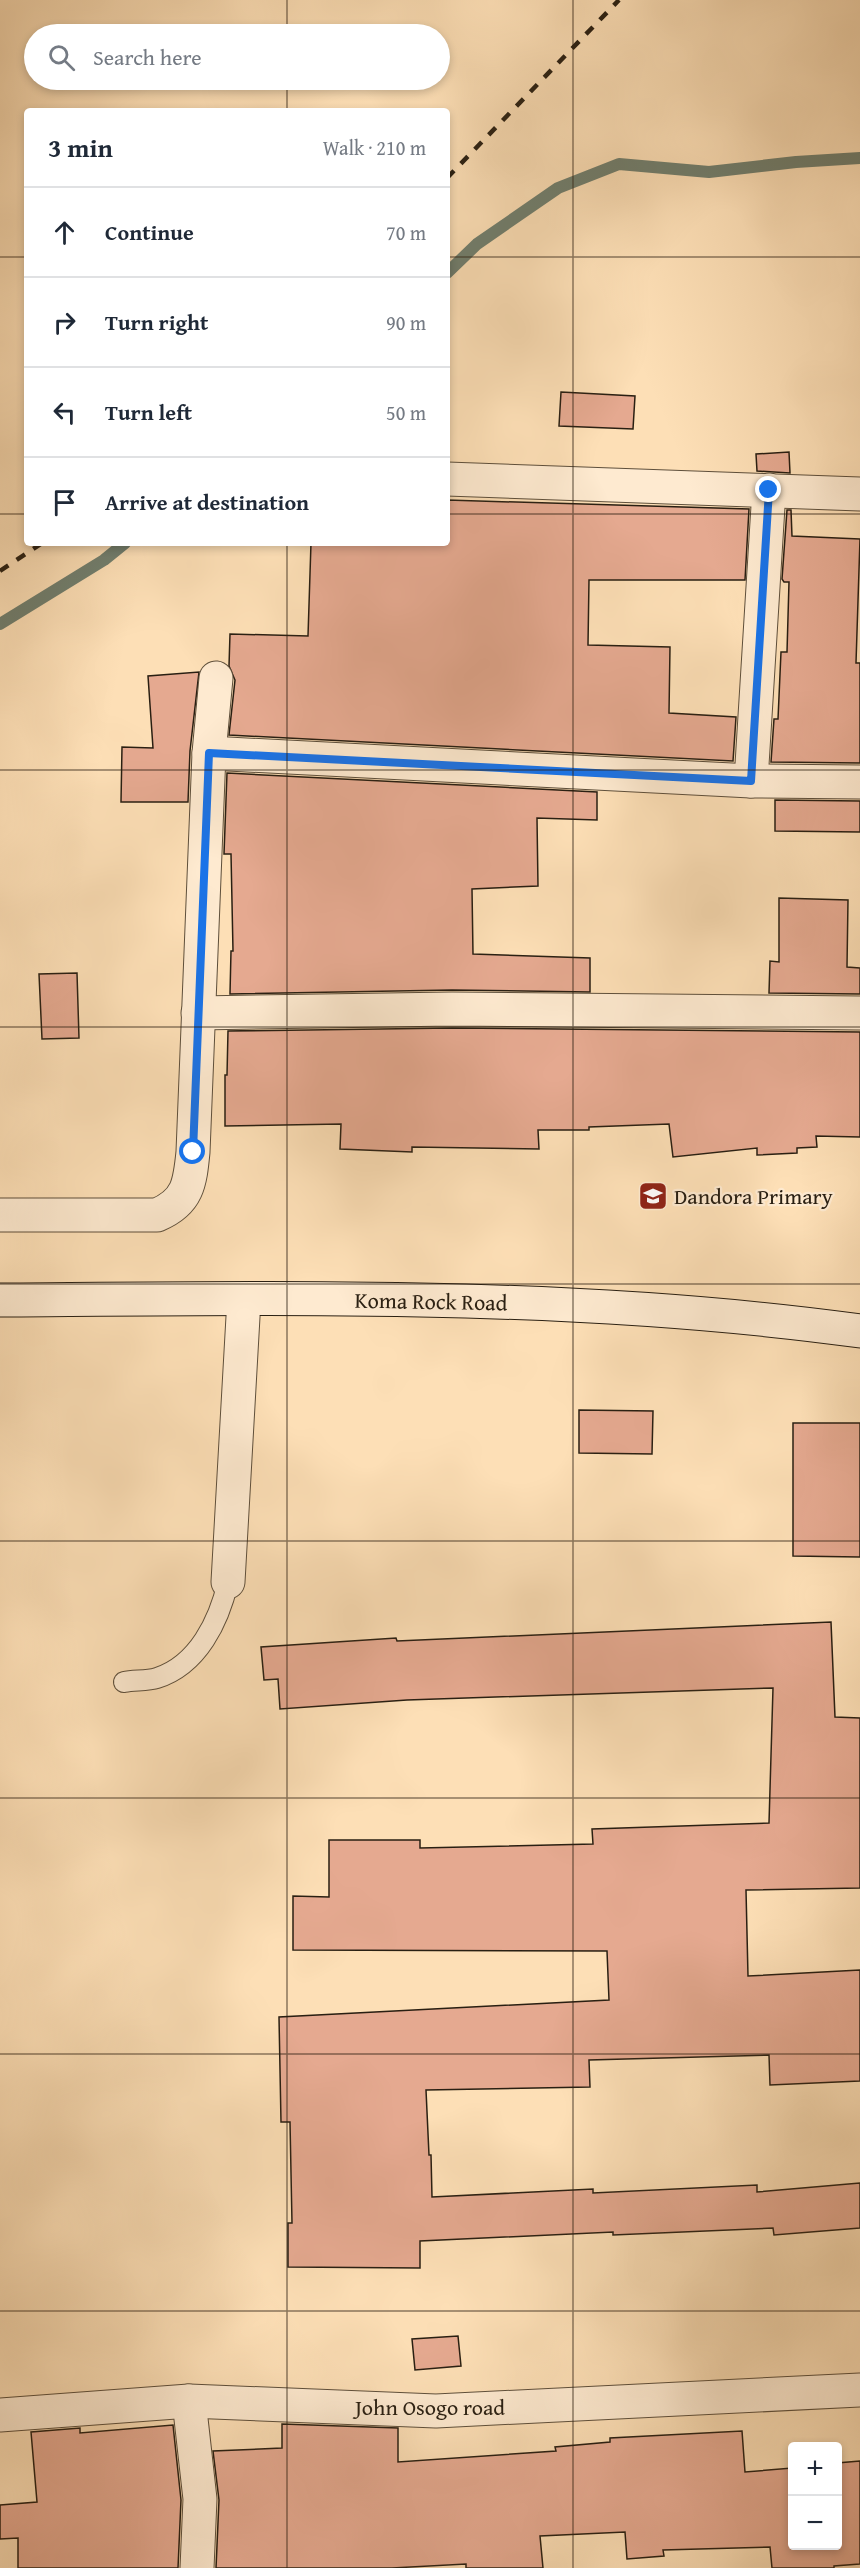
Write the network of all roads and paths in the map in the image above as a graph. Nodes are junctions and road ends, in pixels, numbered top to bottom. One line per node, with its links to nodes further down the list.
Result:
1 (450, 479): 2 (street)
2 (769, 490): 3 (street); 6 (street)
3 (860, 494)
4 (216, 678): 5 (street)
5 (209, 753): 6 (street); 8 (street)
6 (751, 781): 7 (street)
7 (860, 782)
8 (198, 1013): 9 (street); 10 (street)
9 (860, 1013)
10 (0, 1215)
11 (0, 1299): 12 (street, Koma Rock Road)
12 (244, 1299): 13 (street, Koma Rock Road); 14 (street)
13 (860, 1331)
14 (228, 1582): 15 (lane)
15 (124, 1682)
16 (860, 2390): 17 (street, John Osogo road)
17 (189, 2401): 18 (street, John Osogo road); 19 (street)
18 (0, 2415)
19 (196, 2568)

